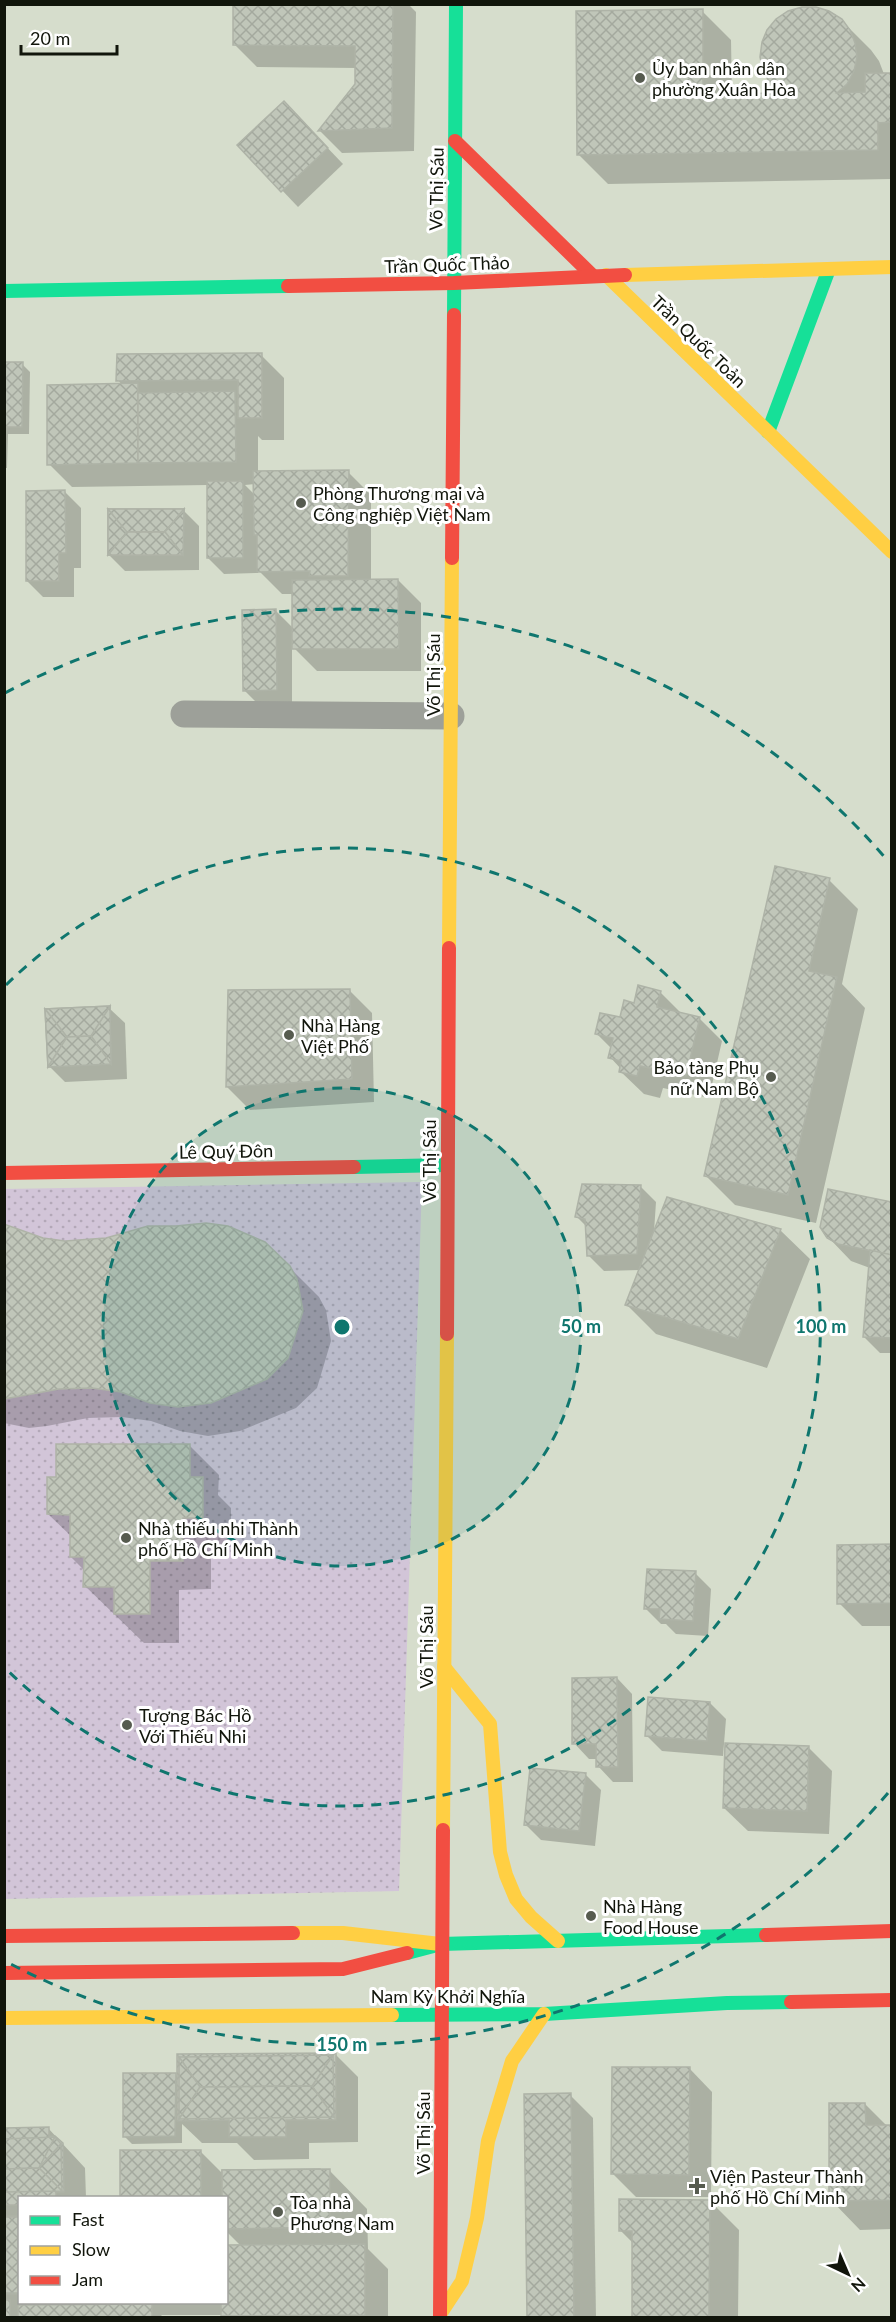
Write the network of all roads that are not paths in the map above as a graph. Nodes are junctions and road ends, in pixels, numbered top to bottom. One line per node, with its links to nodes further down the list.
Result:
1 (456, 4): 2 (main road, Võ Thị Sáu)
2 (455, 141): 5 (main road, Trần Quốc Toản); 6 (main road, Võ Thị Sáu)
3 (891, 267): 4 (main road, Trần Quốc Thảo)
4 (829, 269): 5 (main road, Trần Quốc Thảo); 8 (main road)
5 (599, 276): 6 (main road, Trần Quốc Thảo); 8 (main road, Trần Quốc Toản)
6 (454, 283): 7 (main road, Trần Quốc Thảo); 11 (main road, Võ Thị Sáu)
7 (4, 291)
8 (768, 432): 9 (main road, Trần Quốc Toản)
9 (891, 552)
10 (184, 714): 11 (street)
11 (451, 716): 12 (main road, Võ Thị Sáu)
12 (447, 1165): 13 (main road, Lê Quý Đôn); 14 (main road, Võ Thị Sáu)
13 (4, 1173)
14 (444, 1667): 17 (main road); 18 (main road, Võ Thị Sáu)
15 (891, 1931): 17 (main road, Nam Kỳ Khởi Nghĩa)
16 (4, 1936): 18 (main road, Nam Kỳ Khởi Nghĩa)
17 (558, 1941): 18 (main road, Nam Kỳ Khởi Nghĩa)
18 (441, 1944): 19 (main road, Nam Kỳ Khởi Nghĩa); 21 (main road, Võ Thị Sáu)
19 (4, 1973)
20 (891, 2000): 22 (main road, Nam Kỳ Khởi Nghĩa)
21 (441, 2014): 22 (main road, Nam Kỳ Khởi Nghĩa); 23 (main road, Nam Kỳ Khởi Nghĩa); 24 (main road, Võ Thị Sáu)
22 (544, 2014): 24 (main road)
23 (4, 2018)
24 (440, 2316)

